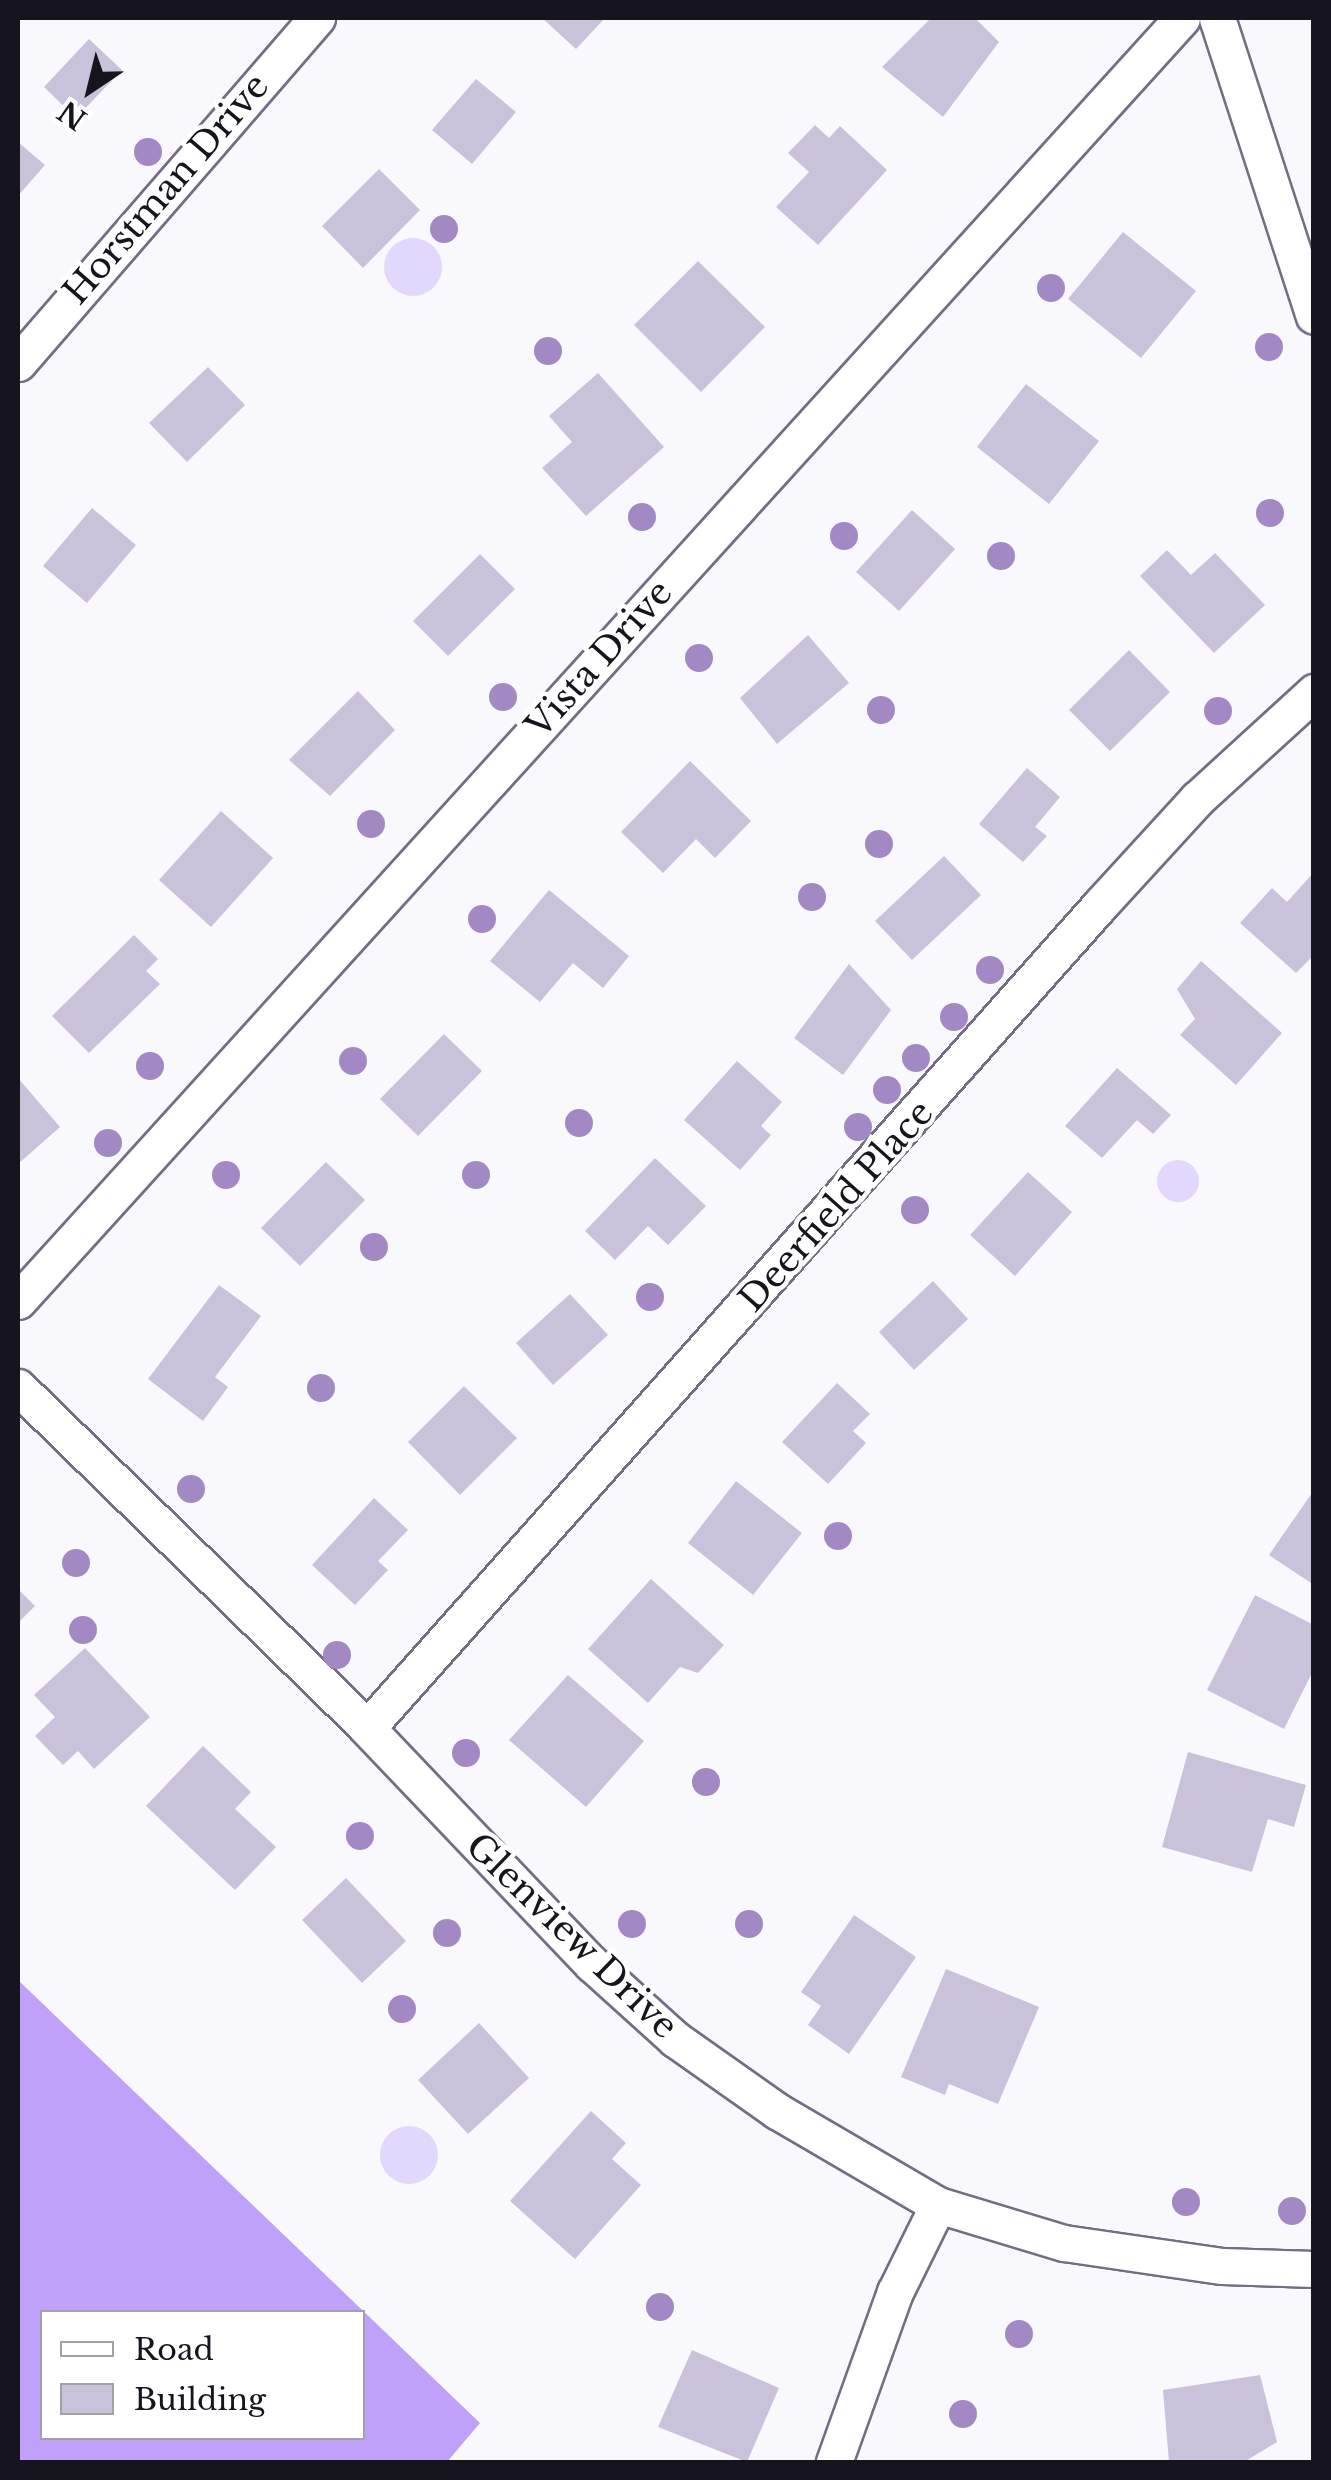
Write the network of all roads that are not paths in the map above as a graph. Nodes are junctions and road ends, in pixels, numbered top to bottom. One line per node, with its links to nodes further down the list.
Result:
1 (317, 18): 5 (street, Horstman Drive)
2 (1182, 18): 7 (street, Vista Drive)
3 (1218, 18): 4 (street)
4 (1314, 316)
5 (18, 363)
6 (1314, 692): 9 (street, Deerfield Place)
7 (18, 1301)
8 (18, 1386): 9 (street, Glenview Drive)
9 (366, 1728): 10 (street, Glenview Drive)
10 (938, 2205): 11 (street, Glenview Drive); 12 (street)
11 (1314, 2270)
12 (834, 2462)

